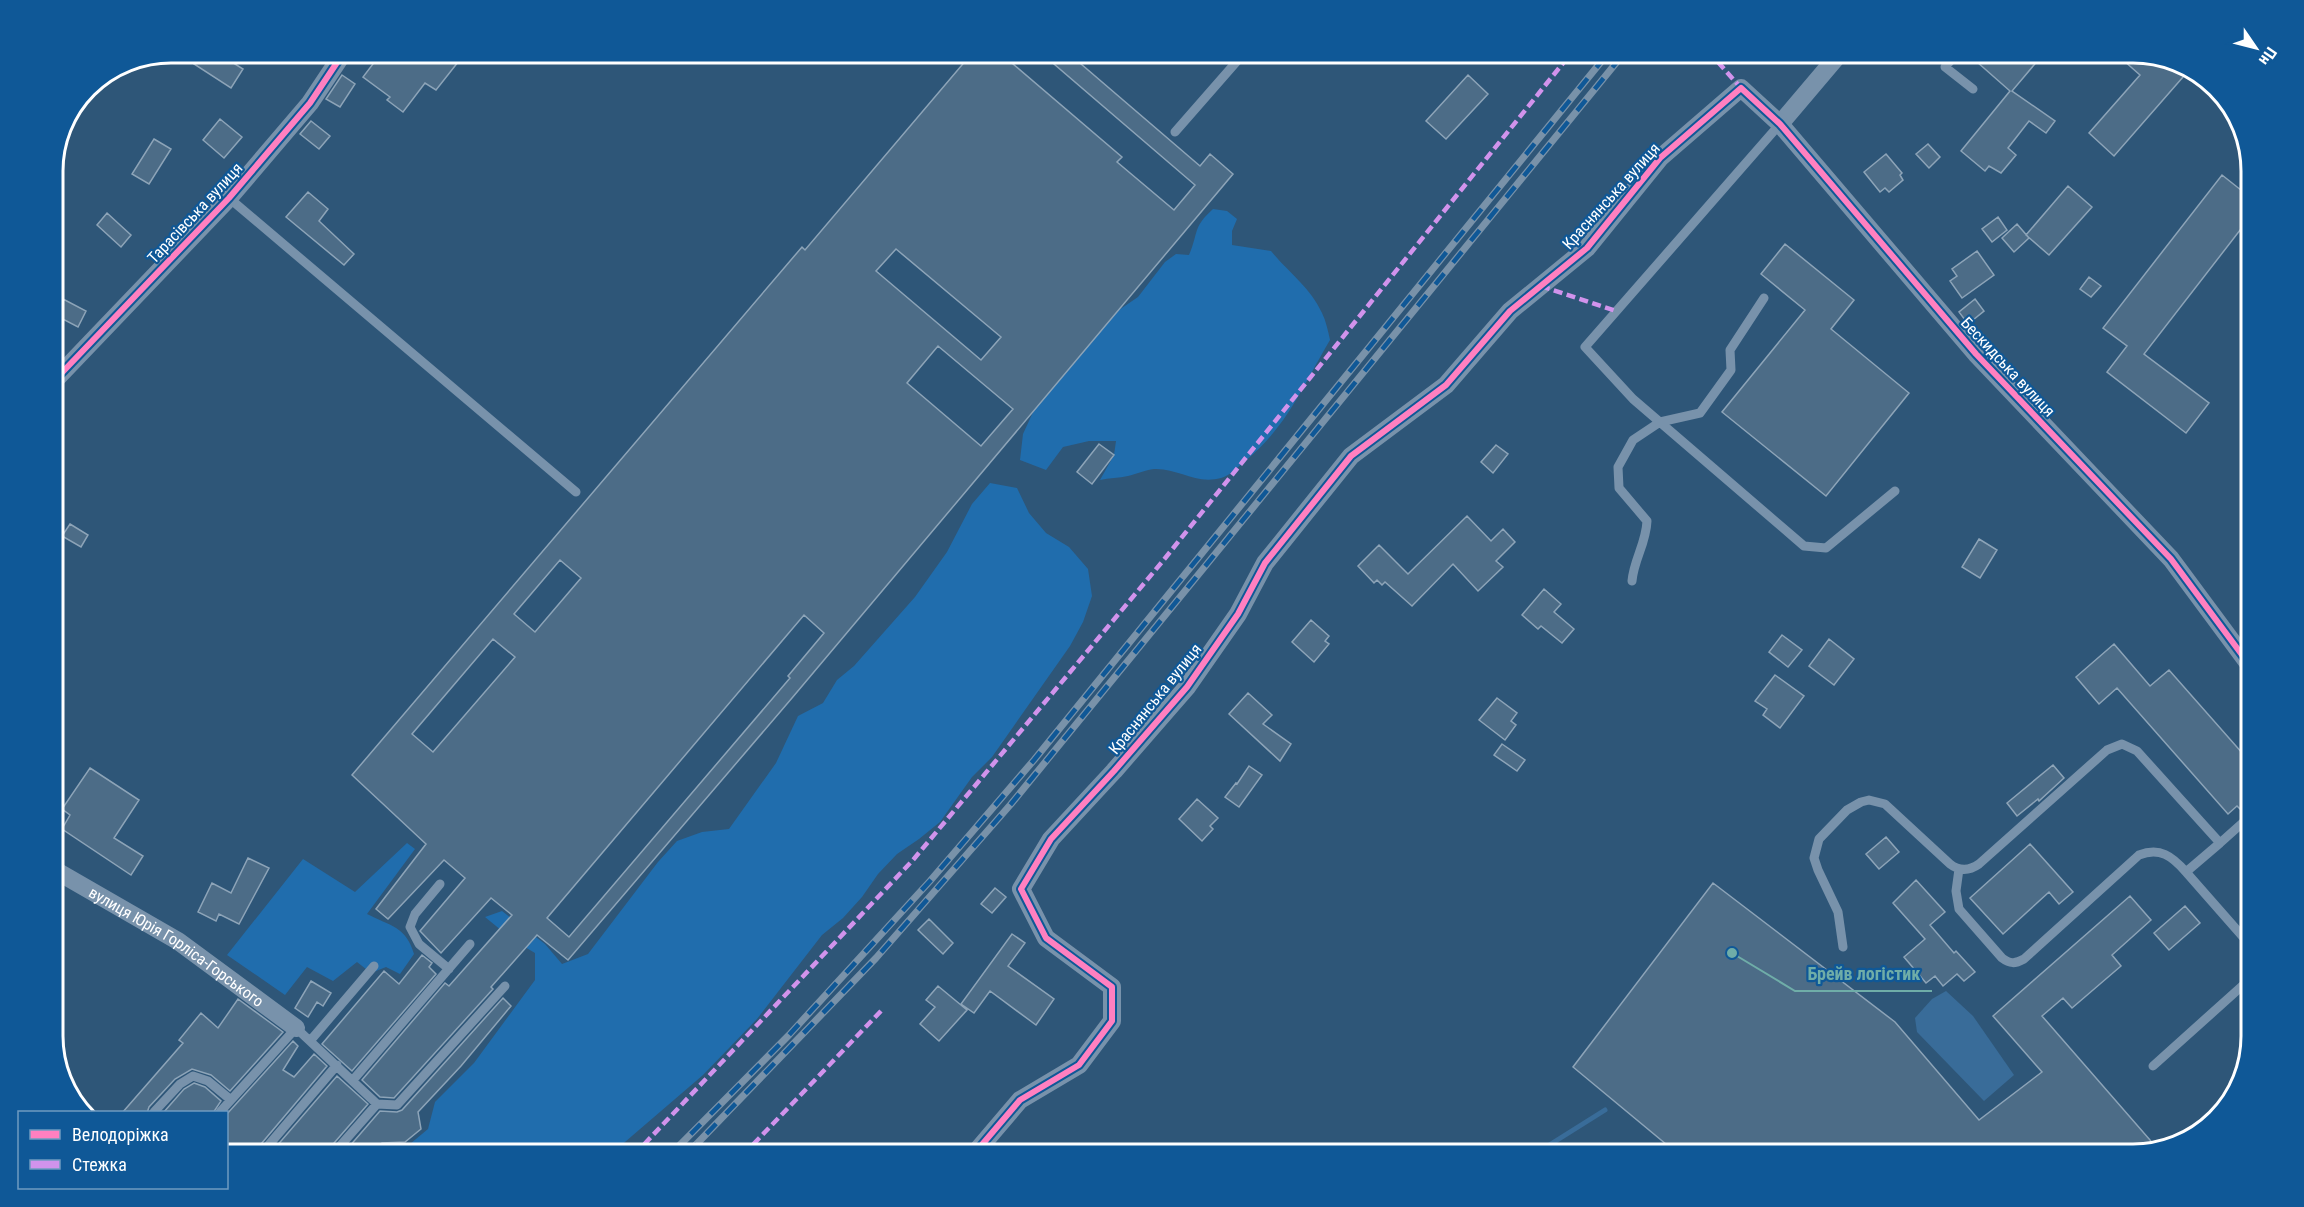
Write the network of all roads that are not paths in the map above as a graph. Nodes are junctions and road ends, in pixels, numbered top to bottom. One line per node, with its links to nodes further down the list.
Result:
1 (337, 63): 9 (street, Тарасівська вулиця)
2 (1235, 63): 8 (lane)
3 (1832, 63): 7 (street)
4 (1948, 63): 6 (lane)
5 (1741, 88): 7 (street, Бескидська вулиця); 41 (street, Краснянська вулиця)
6 (1973, 89)
7 (1780, 124): 12 (lane); 16 (street, Бескидська вулиця)
8 (1175, 132)
9 (230, 198): 11 (street, Тарасівська вулиця); 14 (lane)
10 (1764, 298): 12 (lane)
11 (63, 372)
12 (1660, 422): 13 (lane); 15 (lane)
13 (1895, 491)
14 (576, 492)
15 (1632, 581)
16 (2241, 654)
17 (2241, 824): 18 (lane)
18 (2220, 843): 19 (lane); 20 (lane)
19 (1959, 869): 20 (lane); 25 (lane)
20 (2186, 872): 23 (lane)
21 (63, 875): 30 (street, вулиця Юрія Горліса-Горського)
22 (440, 884): 27 (lane)
23 (2241, 934)
24 (470, 944): 27 (lane)
25 (1843, 947)
26 (374, 966): 31 (lane)
27 (449, 969): 34 (lane)
28 (505, 986): 36 (lane)
29 (2241, 988): 33 (lane)
30 (296, 1028): 31 (lane); 35 (lane)
31 (310, 1041): 32 (lane)
32 (337, 1065): 34 (lane); 39 (lane)
33 (2153, 1066)
34 (353, 1080): 36 (lane)
35 (231, 1100): 37 (lane); 38 (lane)
36 (377, 1104): 40 (lane)
37 (156, 1111)
38 (222, 1111)
39 (270, 1144)
40 (342, 1144)
41 (983, 1144)

